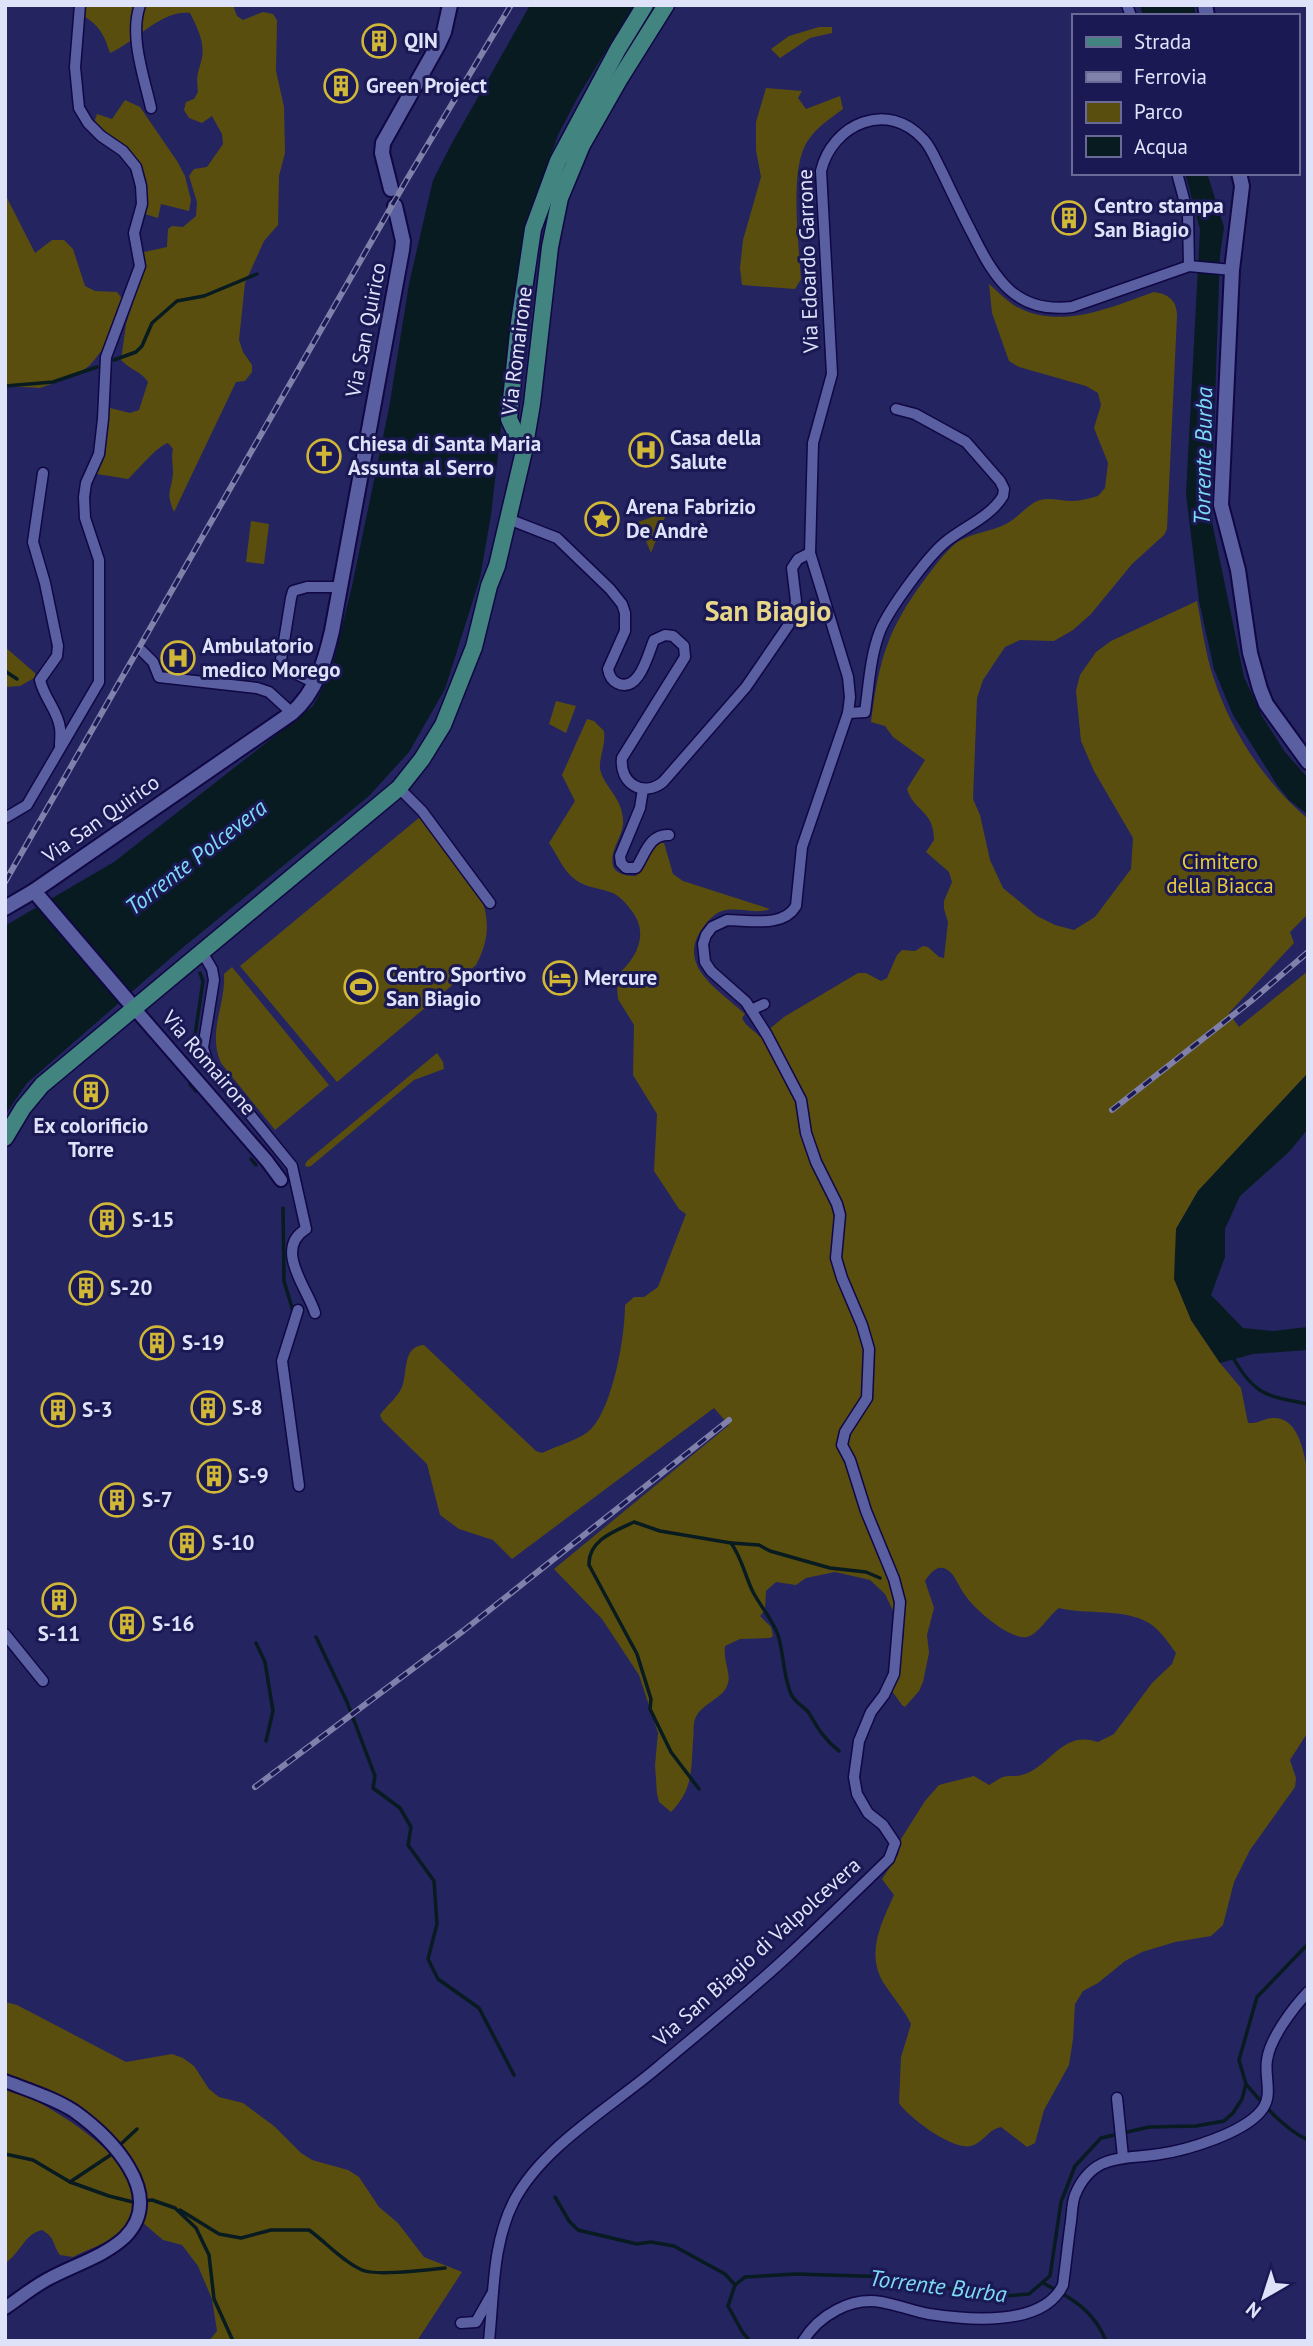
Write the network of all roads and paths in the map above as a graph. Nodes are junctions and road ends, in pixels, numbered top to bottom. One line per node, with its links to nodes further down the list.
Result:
1 (80, 5): 23 (street)
2 (140, 5): 6 (street)
3 (450, 5): 9 (main road)
4 (645, 5): 14 (main road)
5 (666, 5): 14 (main road, Via Romairone)
6 (151, 108)
7 (1178, 175): 11 (street)
8 (1240, 179): 12 (main road)
9 (391, 189)
10 (395, 206): 18 (main road, Via San Quirico)
11 (1192, 266): 12 (street); 17 (street, Via Edoardo Garrone)
12 (1228, 269): 24 (main road)
13 (896, 409): 22 (street, Via San Biagio di Valpolcevera)
14 (524, 451): 16 (main road, Via Romairone)
15 (43, 473): 23 (street)
16 (508, 519): 25 (main road, Via Romairone); 26 (street)
17 (810, 553): 22 (street, Via San Biagio di Valpolcevera); 26 (street)
18 (339, 587): 20 (main road, Via San Quirico); 20 (street)
19 (142, 651): 21 (street)
20 (315, 683): 21 (main road, Via San Quirico)
21 (292, 713): 29 (main road, Via San Quirico)
22 (848, 713): 35 (street, Via San Biagio di Valpolcevera)
23 (60, 750): 27 (street)
24 (1308, 762)
25 (399, 788): 30 (street); 32 (main road, Via Romairone)
26 (643, 789): 28 (street)
27 (5, 818)
28 (668, 835)
29 (39, 896): 31 (main road, Via San Quirico); 33 (main road)
30 (490, 903)
31 (5, 908)
32 (202, 952): 33 (main road, Via Romairone); 39 (street, Via Romairone)
33 (129, 1003): 36 (main road); 37 (street, Via Romairone)
34 (764, 1004): 35 (street)
35 (751, 1010): 47 (street, Via San Biagio di Valpolcevera)
36 (5, 1138)
37 (281, 1180)
38 (298, 1310): 40 (street)
39 (315, 1312)
40 (299, 1486)
41 (6, 1636): 42 (street)
42 (43, 1681)
43 (1308, 1992): 46 (street)
44 (5, 2081): 48 (street)
45 (1118, 2098): 46 (street)
46 (1123, 2157): 51 (street)
47 (495, 2288): 49 (street); 50 (street, Via San Biagio di Valpolcevera)
48 (5, 2308)
49 (461, 2323)
50 (489, 2341)
51 (803, 2341)

